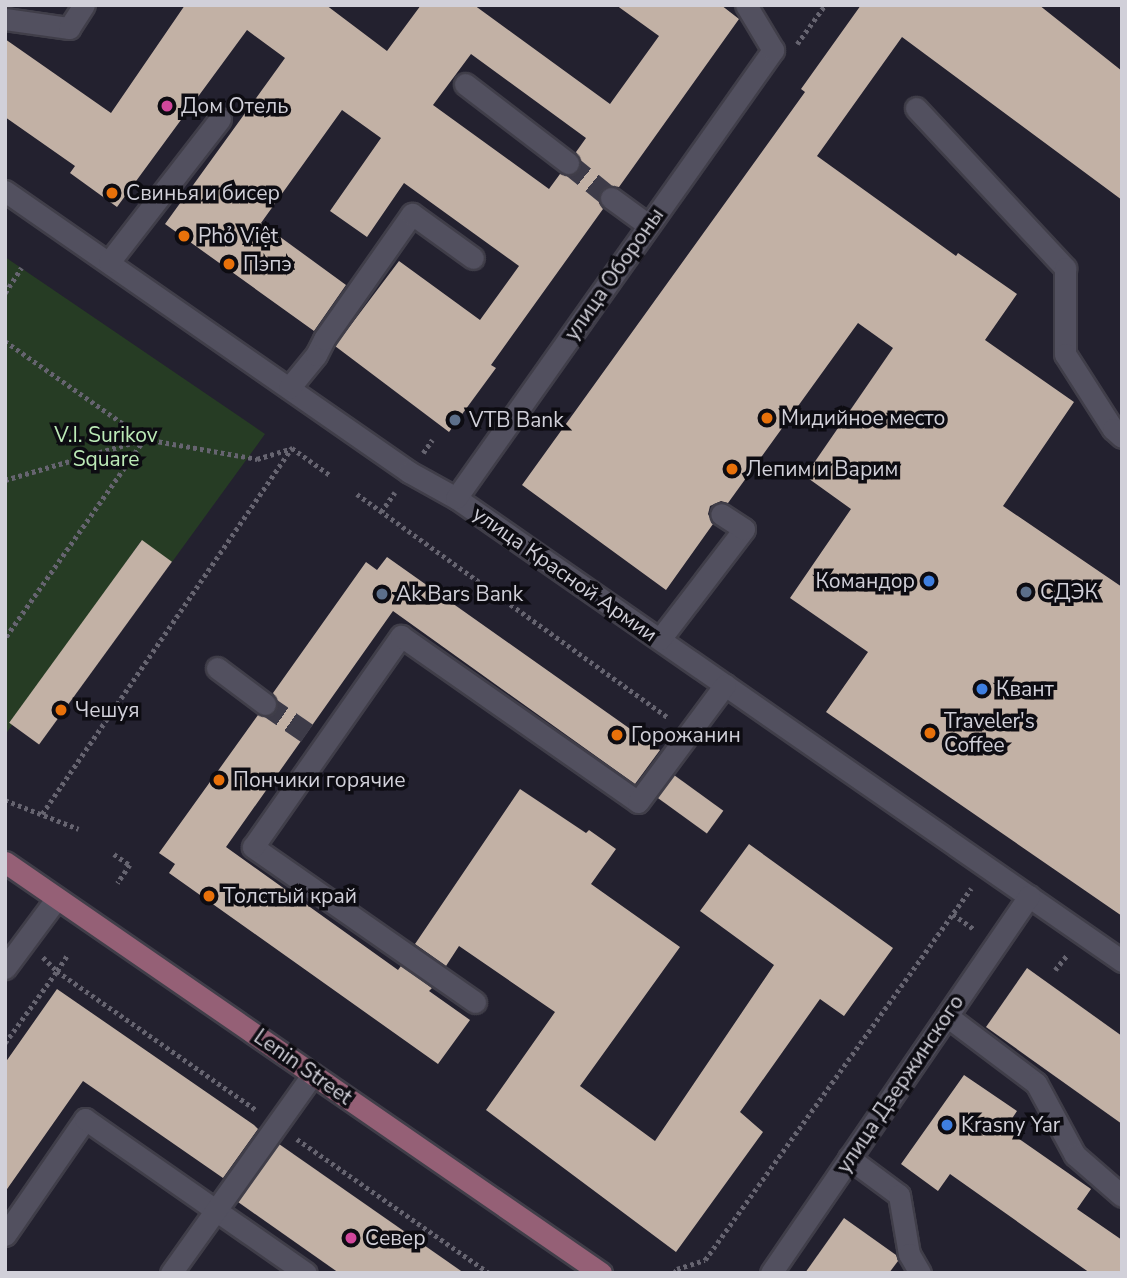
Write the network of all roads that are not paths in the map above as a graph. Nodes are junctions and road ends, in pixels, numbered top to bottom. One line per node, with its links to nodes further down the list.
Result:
1 (84, 5): 3 (street)
2 (746, 5): 10 (street, улица Обороны)
3 (5, 19)
4 (465, 84): 7 (street)
5 (916, 108): 14 (street)
6 (219, 118): 12 (street)
7 (568, 163)
8 (5, 191): 12 (street, улица Красной Армии)
9 (611, 198): 10 (street)
10 (648, 225): 15 (street, улица Обороны)
11 (473, 258): 13 (street)
12 (109, 262): 13 (street, улица Красной Армии)
13 (289, 388): 15 (street, улица Красной Армии)
14 (1122, 437)
15 (456, 498): 17 (street, улица Красной Армии)
16 (720, 514): 17 (street)
17 (660, 639): 19 (street, улица Красной Армии)
18 (217, 668): 20 (street)
19 (725, 685): 22 (street, улица Красной Армии); 26 (street)
20 (265, 704)
21 (5, 862): 23 (main road, Lenin Street)
22 (1029, 896): 24 (street, улица Красной Армии); 27 (street, улица Дзержинского)
23 (57, 898): 25 (street); 28 (main road, Lenin Street)
24 (1122, 961)
25 (5, 968)
26 (475, 1002)
27 (947, 1016): 29 (street, улица Дзержинского); 30 (street)
28 (313, 1074): 31 (street); 35 (main road, Lenin Street)
29 (849, 1158): 36 (street, улица Дзержинского); 37 (street)
30 (1122, 1196)
31 (216, 1210): 32 (street); 33 (street); 34 (street)
32 (5, 1235)
33 (171, 1273)
34 (306, 1273)
35 (601, 1273)
36 (771, 1273)
37 (920, 1273)

